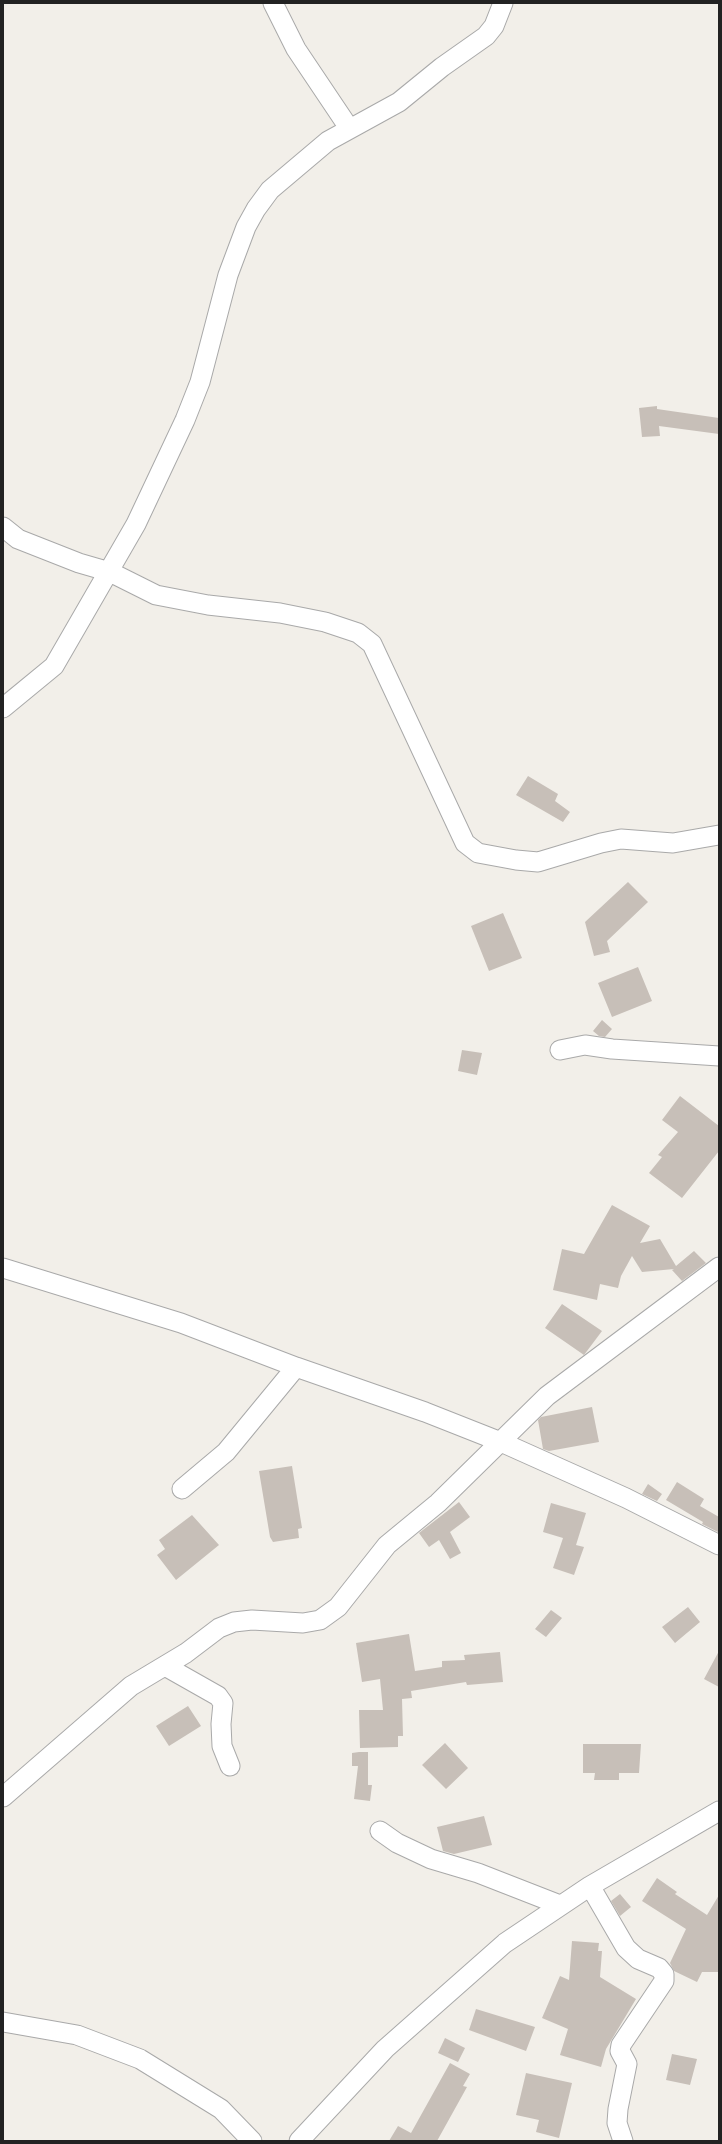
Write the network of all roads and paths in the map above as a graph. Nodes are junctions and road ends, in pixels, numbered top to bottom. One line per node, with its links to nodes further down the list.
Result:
1 (273, 3): 3 (street)
2 (503, 3): 3 (street)
3 (349, 128): 5 (street)
4 (3, 527): 5 (street)
5 (110, 572): 6 (street); 7 (street)
6 (3, 708)
7 (719, 835)
8 (560, 1050): 9 (street)
9 (719, 1056)
10 (719, 1267): 13 (street)
11 (3, 1268): 12 (street)
12 (296, 1367): 13 (street); 14 (street)
13 (502, 1442): 15 (street); 16 (street)
14 (182, 1489)
15 (719, 1545)
16 (165, 1666): 17 (street); 18 (street)
17 (230, 1766)
18 (3, 1797)
19 (719, 1811): 21 (street)
20 (380, 1831): 22 (street)
21 (590, 1886): 22 (street); 26 (street)
22 (560, 1905): 25 (street)
23 (3, 2022): 24 (street)
24 (252, 2141)
25 (299, 2141)
26 (622, 2141)

